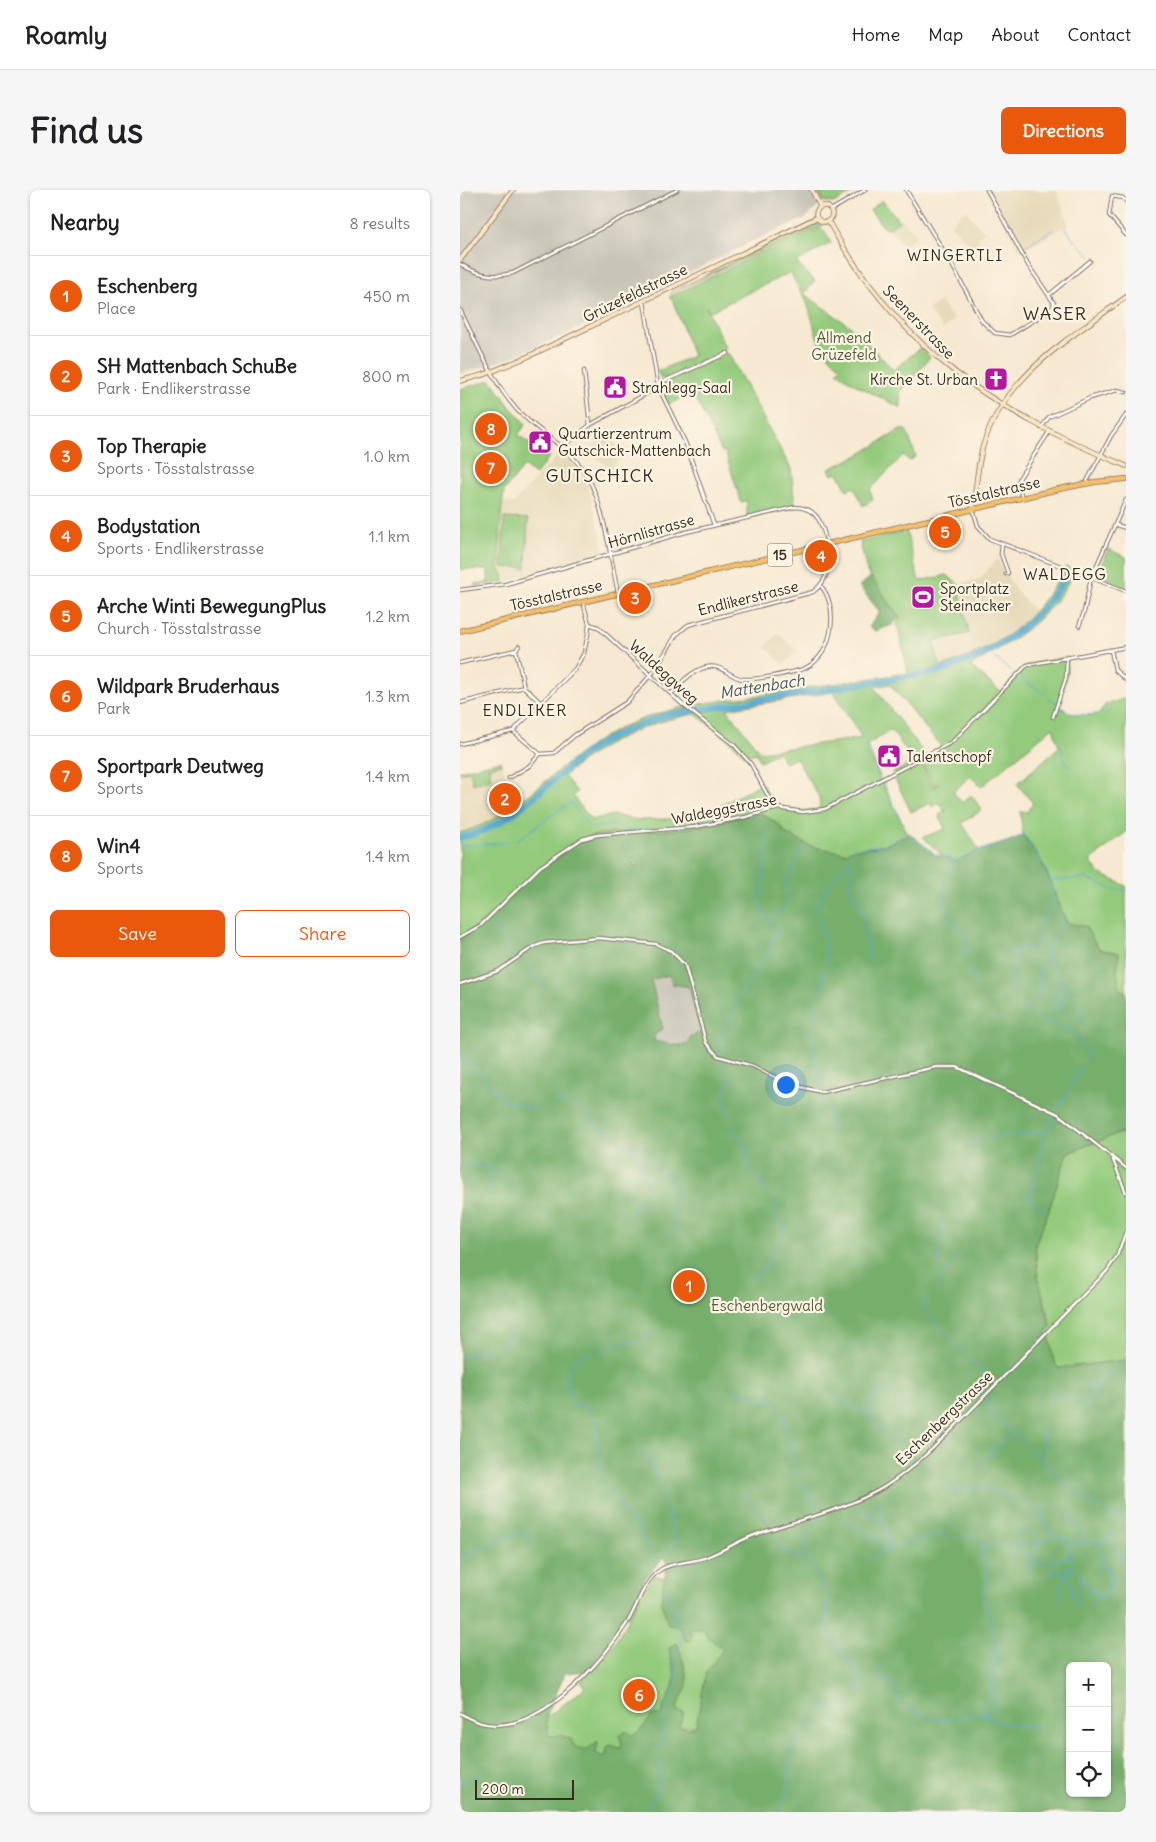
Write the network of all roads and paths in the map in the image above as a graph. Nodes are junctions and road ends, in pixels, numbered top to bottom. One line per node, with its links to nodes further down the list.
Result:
1 (513, 190): 13 (main road)
2 (677, 190): 15 (street)
3 (812, 190): 8 (main road)
4 (865, 190): 9 (street)
5 (906, 190): 16 (street)
6 (987, 190): 16 (street)
7 (1126, 201): 12 (street)
8 (820, 206): 9 (main road); 10 (main road)
9 (832, 210): 11 (main road)
10 (816, 218): 11 (main road); 18 (main road, Grüzefeldstrasse)
11 (828, 222): 26 (main road, Seenerstrasse)
12 (1126, 235)
13 (460, 260)
14 (1090, 261): 16 (street)
15 (460, 264)
16 (1048, 295)
17 (1126, 297): 26 (main road)
18 (644, 301): 21 (main road, Grüzefeldstrasse); 24 (street)
19 (460, 310): 21 (street)
20 (728, 353): 24 (street)
21 (492, 372): 23 (main road, Grüzefeldstrasse); 31 (street)
22 (584, 372): 28 (street)
23 (460, 381)
24 (658, 386): 28 (street); 39 (street)
25 (1126, 392): 29 (street)
26 (1001, 406): 29 (main road, Seenerstrasse); 38 (main road)
27 (1126, 415): 32 (street)
28 (590, 425): 31 (street)
29 (1040, 428): 30 (main road, Seenerstrasse)
30 (1049, 432): 32 (main road, Seenerstrasse); 36 (street)
31 (562, 447): 44 (street)
32 (1101, 456): 33 (main road, Seenerstrasse); 35 (street)
33 (1126, 466)
34 (1126, 479): 35 (main road, Tösstalstrasse / 15)
35 (1086, 483): 36 (main road, Tösstalstrasse / 15)
36 (1022, 498): 38 (main road, Tösstalstrasse / 15)
37 (1126, 500): 40 (street)
38 (973, 509): 42 (main road, Tösstalstrasse / 15); 43 (street)
39 (714, 525): 42 (street, Hörnlistrasse); 44 (street, Hörnlistrasse)
40 (1116, 525): 41 (street); 46 (street)
41 (1126, 528)
42 (826, 544): 47 (street); 50 (main road, Tösstalstrasse / 15)
43 (1002, 545): 45 (street); 46 (street)
44 (610, 554): 48 (street, Hörnlistrasse); 50 (street)
45 (1006, 574)
46 (1091, 578): 49 (street); 53 (street)
47 (821, 586): 61 (street, Endlikerstrasse); 64 (street)
48 (460, 590)
49 (1126, 591)
50 (618, 593): 51 (main road, Tösstalstrasse / 15)
51 (583, 601): 52 (street); 54 (main road, Tösstalstrasse / 15)
52 (589, 624): 61 (street, Waldeggweg); 66 (street)
53 (1079, 626)
54 (460, 631)
55 (520, 646): 57 (street)
56 (1126, 647): 58 (street, Waldeggstrasse)
57 (516, 650): 60 (street); 63 (street)
58 (1111, 650): 59 (street, Waldeggstrasse); 62 (street)
59 (1067, 657): 67 (street); 72 (street, Waldeggstrasse)
60 (460, 663)
61 (650, 675): 64 (street, Waldeggweg); 70 (street, Endlikerstrasse)
62 (1126, 680)
63 (524, 687): 65 (street); 66 (street)
64 (671, 694): 72 (street, Waldeggweg)
65 (460, 703)
66 (541, 703): 68 (street)
67 (1053, 717)
68 (513, 731): 69 (street); 70 (street)
69 (460, 744)
70 (540, 754): 71 (street, Endlikerstrasse)
71 (509, 778)
72 (778, 808): 73 (street, Waldeggstrasse)
73 (460, 937)
74 (460, 984): 75 (street)
75 (1110, 1156): 76 (street); 77 (street)
76 (1126, 1168)
77 (1126, 1193)
78 (1126, 1231): 79 (street, Eschenbergstrasse)
79 (1125, 1236): 80 (street, Eschenbergstrasse)
80 (460, 1713)

